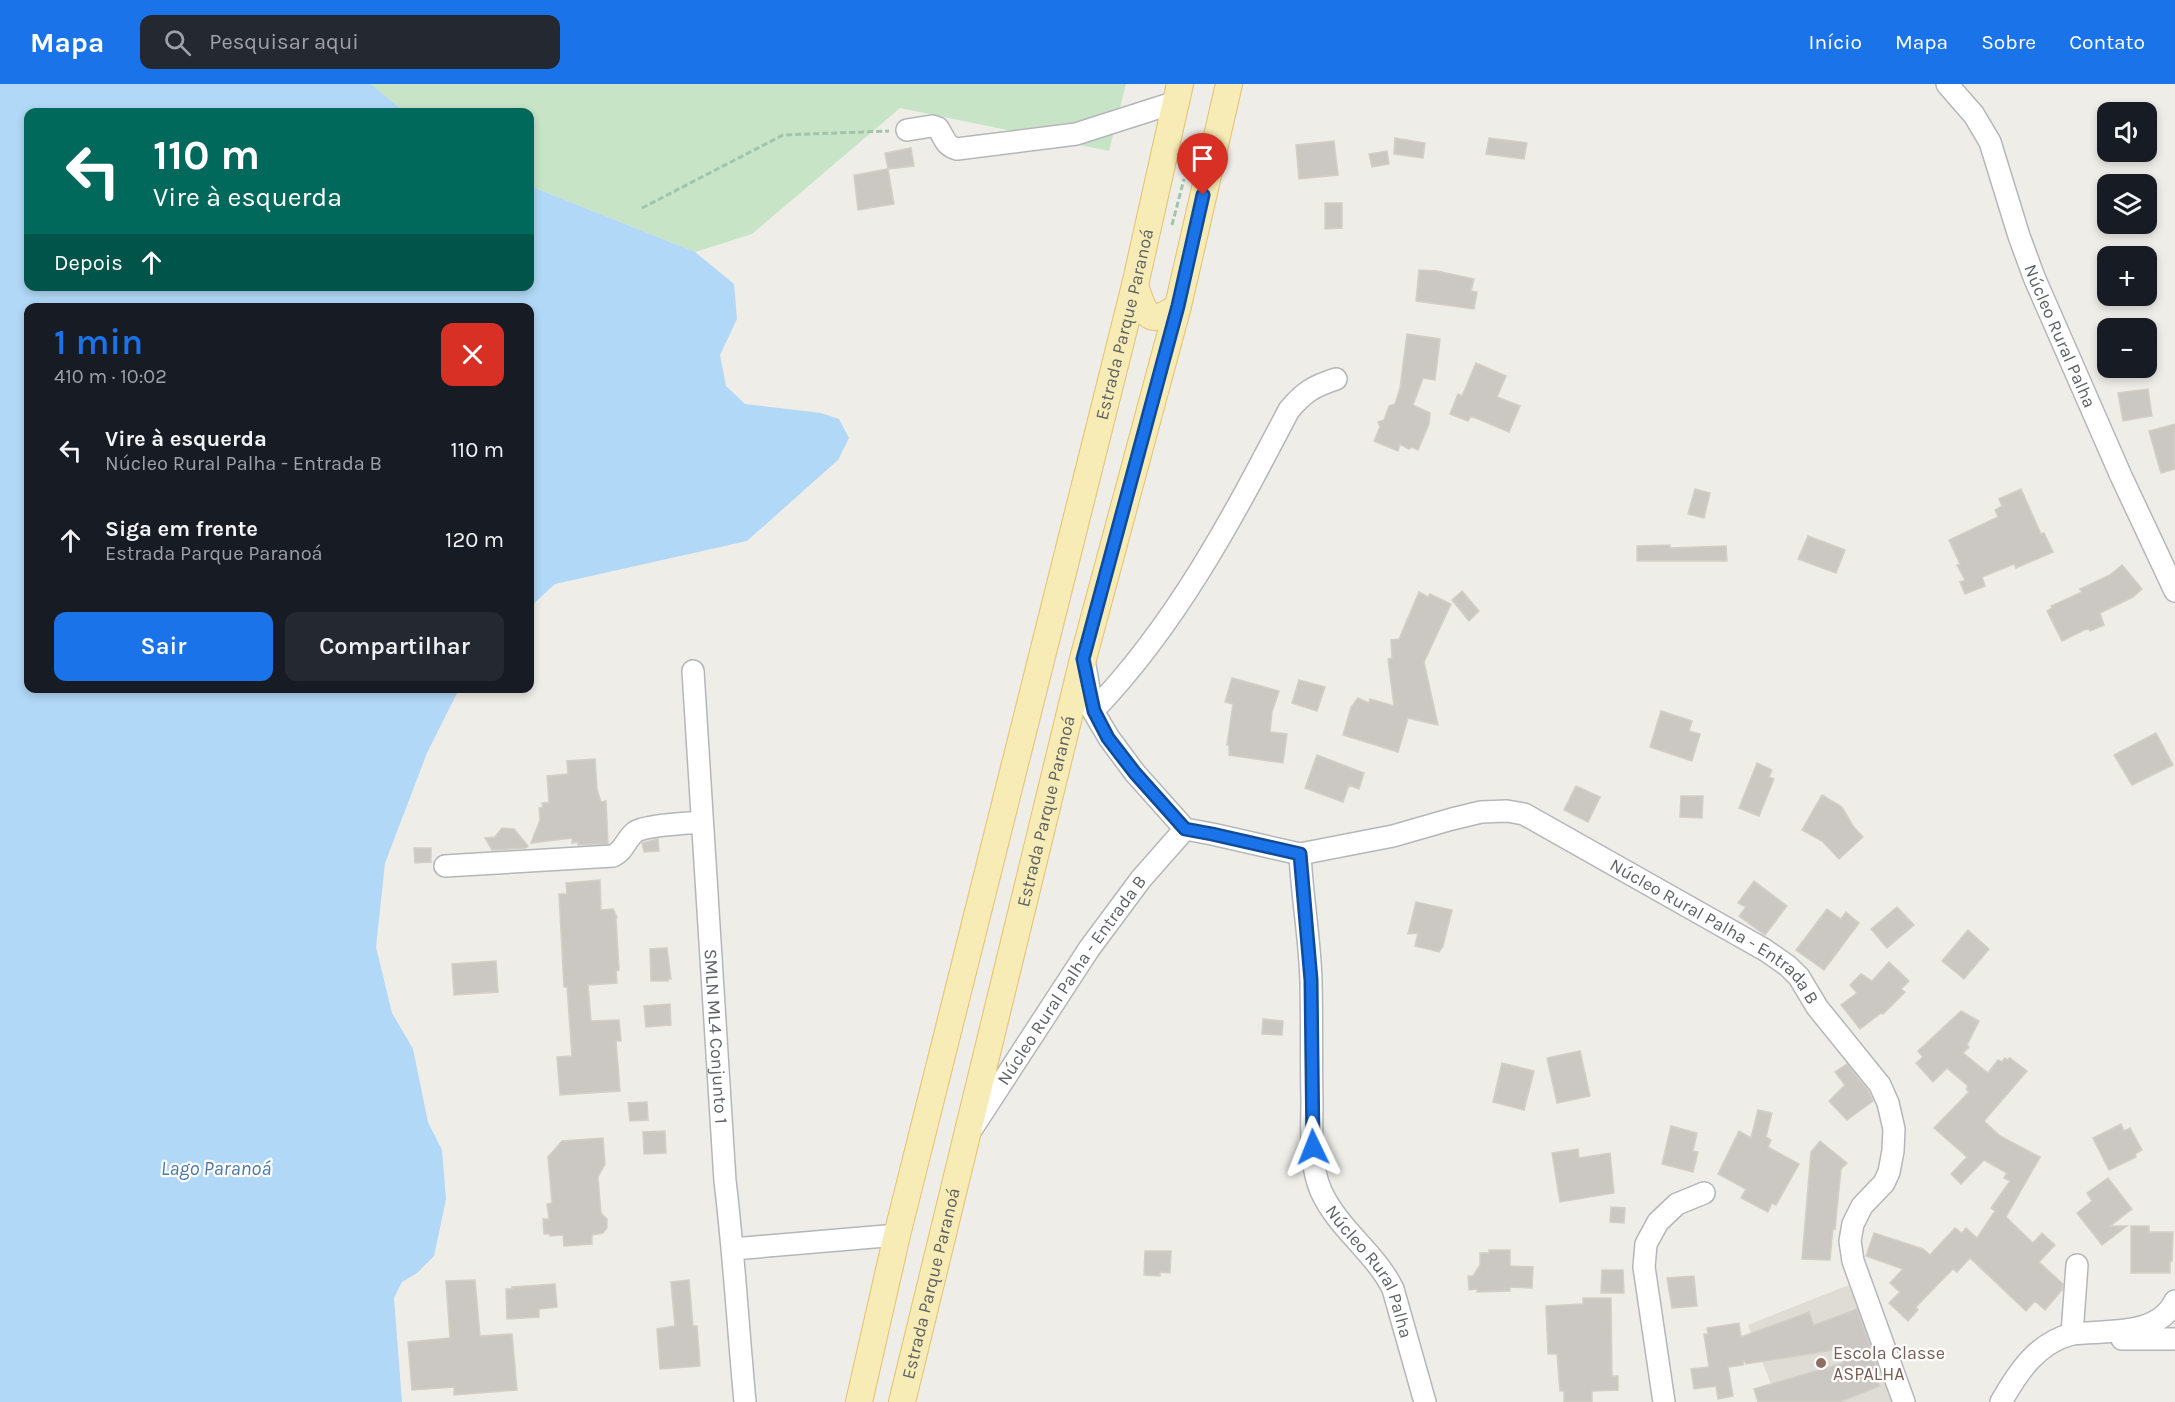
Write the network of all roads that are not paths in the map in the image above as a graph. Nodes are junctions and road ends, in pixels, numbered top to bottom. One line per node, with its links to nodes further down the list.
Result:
1 (1229, 84): 6 (main road, Estrada Parque Paranoá)
2 (1947, 84): 8 (street, Núcleo Rural Palha)
3 (1178, 93): 4 (street); 5 (main road, Estrada Parque Paranoá)
4 (907, 130)
5 (1135, 285): 6 (main road); 18 (main road, Estrada Parque Paranoá)
6 (1178, 306): 9 (main road, Estrada Parque Paranoá)
7 (1336, 379): 11 (street)
8 (2175, 591)
9 (1083, 659): 11 (street); 16 (main road, Estrada Parque Paranoá)
10 (693, 671): 12 (street, SMLN ML4 Conjunto 1)
11 (1094, 711): 13 (street)
12 (702, 822): 15 (street); 19 (street, SMLN ML4 Conjunto 1)
13 (1185, 829): 14 (street, Núcleo Rural Palha - Entrada B); 16 (street, Núcleo Rural Palha - Entrada B)
14 (1300, 854): 27 (street, Núcleo Rural Palha); 29 (street, Núcleo Rural Palha - Entrada B)
15 (445, 866)
16 (967, 1136): 26 (main road, Estrada Parque Paranoá)
17 (1704, 1193): 28 (street)
18 (897, 1235): 19 (street); 25 (main road, Estrada Parque Paranoá)
19 (733, 1249): 24 (street, SMLN ML4 Conjunto 1)
20 (2077, 1265): 22 (street)
21 (2175, 1301): 22 (street)
22 (2080, 1333): 23 (street); 30 (street)
23 (2175, 1339)
24 (745, 1402)
25 (859, 1402)
26 (902, 1402)
27 (1425, 1402)
28 (1664, 1402)
29 (1904, 1402)
30 (2001, 1402)

